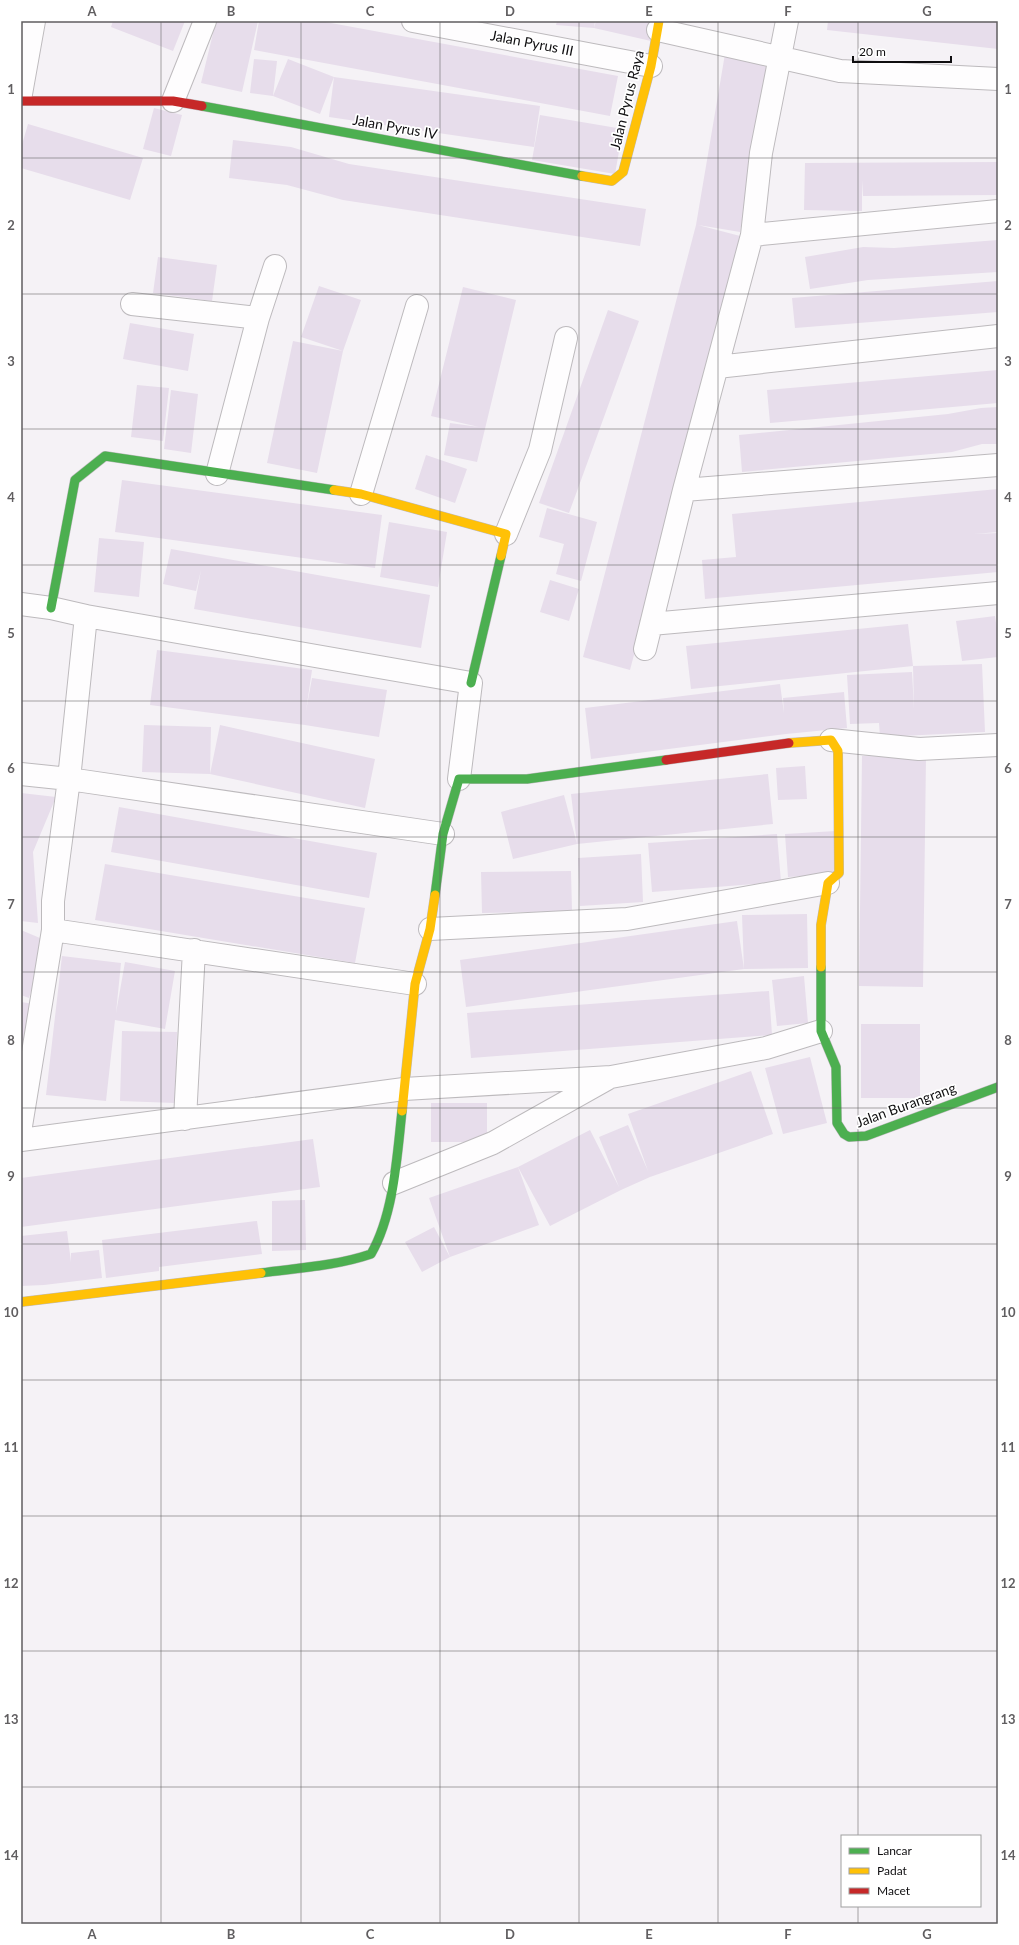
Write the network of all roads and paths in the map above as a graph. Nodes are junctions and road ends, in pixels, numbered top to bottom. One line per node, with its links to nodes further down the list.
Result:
1 (34, 21): 9 (street)
2 (205, 21): 11 (street)
3 (413, 21): 7 (street, Jalan Pyrus III)
4 (787, 21): 6 (street)
5 (658, 26): 6 (street); 7 (street, Jalan Pyrus Raya)
6 (779, 56): 8 (street); 14 (street)
7 (651, 66): 12 (street, Jalan Pyrus Raya)
8 (998, 79)
9 (21, 94)
10 (21, 101): 11 (street, Jalan Pyrus IV)
11 (172, 101): 12 (street, Jalan Pyrus IV)
12 (612, 181)
13 (998, 211): 14 (street)
14 (752, 235): 21 (street)
15 (275, 266): 18 (street)
16 (132, 304): 18 (street)
17 (417, 306): 25 (street)
18 (258, 318): 23 (street)
19 (998, 336): 21 (street)
20 (566, 338): 26 (street)
21 (717, 366): 24 (street)
22 (998, 465): 24 (street)
23 (217, 474): 25 (street); 29 (street)
24 (684, 490): 31 (street)
25 (361, 494): 26 (street)
26 (506, 534): 33 (street)
27 (998, 593): 31 (street)
28 (21, 604): 29 (street)
29 (51, 608): 30 (street)
30 (86, 616): 33 (street); 37 (street)
31 (650, 624): 32 (street)
32 (645, 650)
33 (470, 683): 38 (street)
34 (831, 740): 35 (street); 38 (street); 40 (street)
35 (998, 745)
36 (21, 774): 37 (street)
37 (69, 779): 39 (street); 42 (street)
38 (459, 779): 39 (street)
39 (443, 834): 41 (street)
40 (828, 883): 41 (street); 45 (street)
41 (430, 929): 44 (street)
42 (54, 930): 43 (street); 50 (street)
43 (194, 950): 44 (street); 49 (street)
44 (414, 984): 48 (street)
45 (821, 1031): 46 (street); 47 (street, Jalan Burangrang)
46 (611, 1077): 48 (street); 52 (street)
47 (998, 1087)
48 (404, 1089): 49 (street); 52 (street)
49 (184, 1119): 51 (street)
50 (21, 1126)
51 (21, 1140)
52 (394, 1183): 53 (street)
53 (21, 1302)

